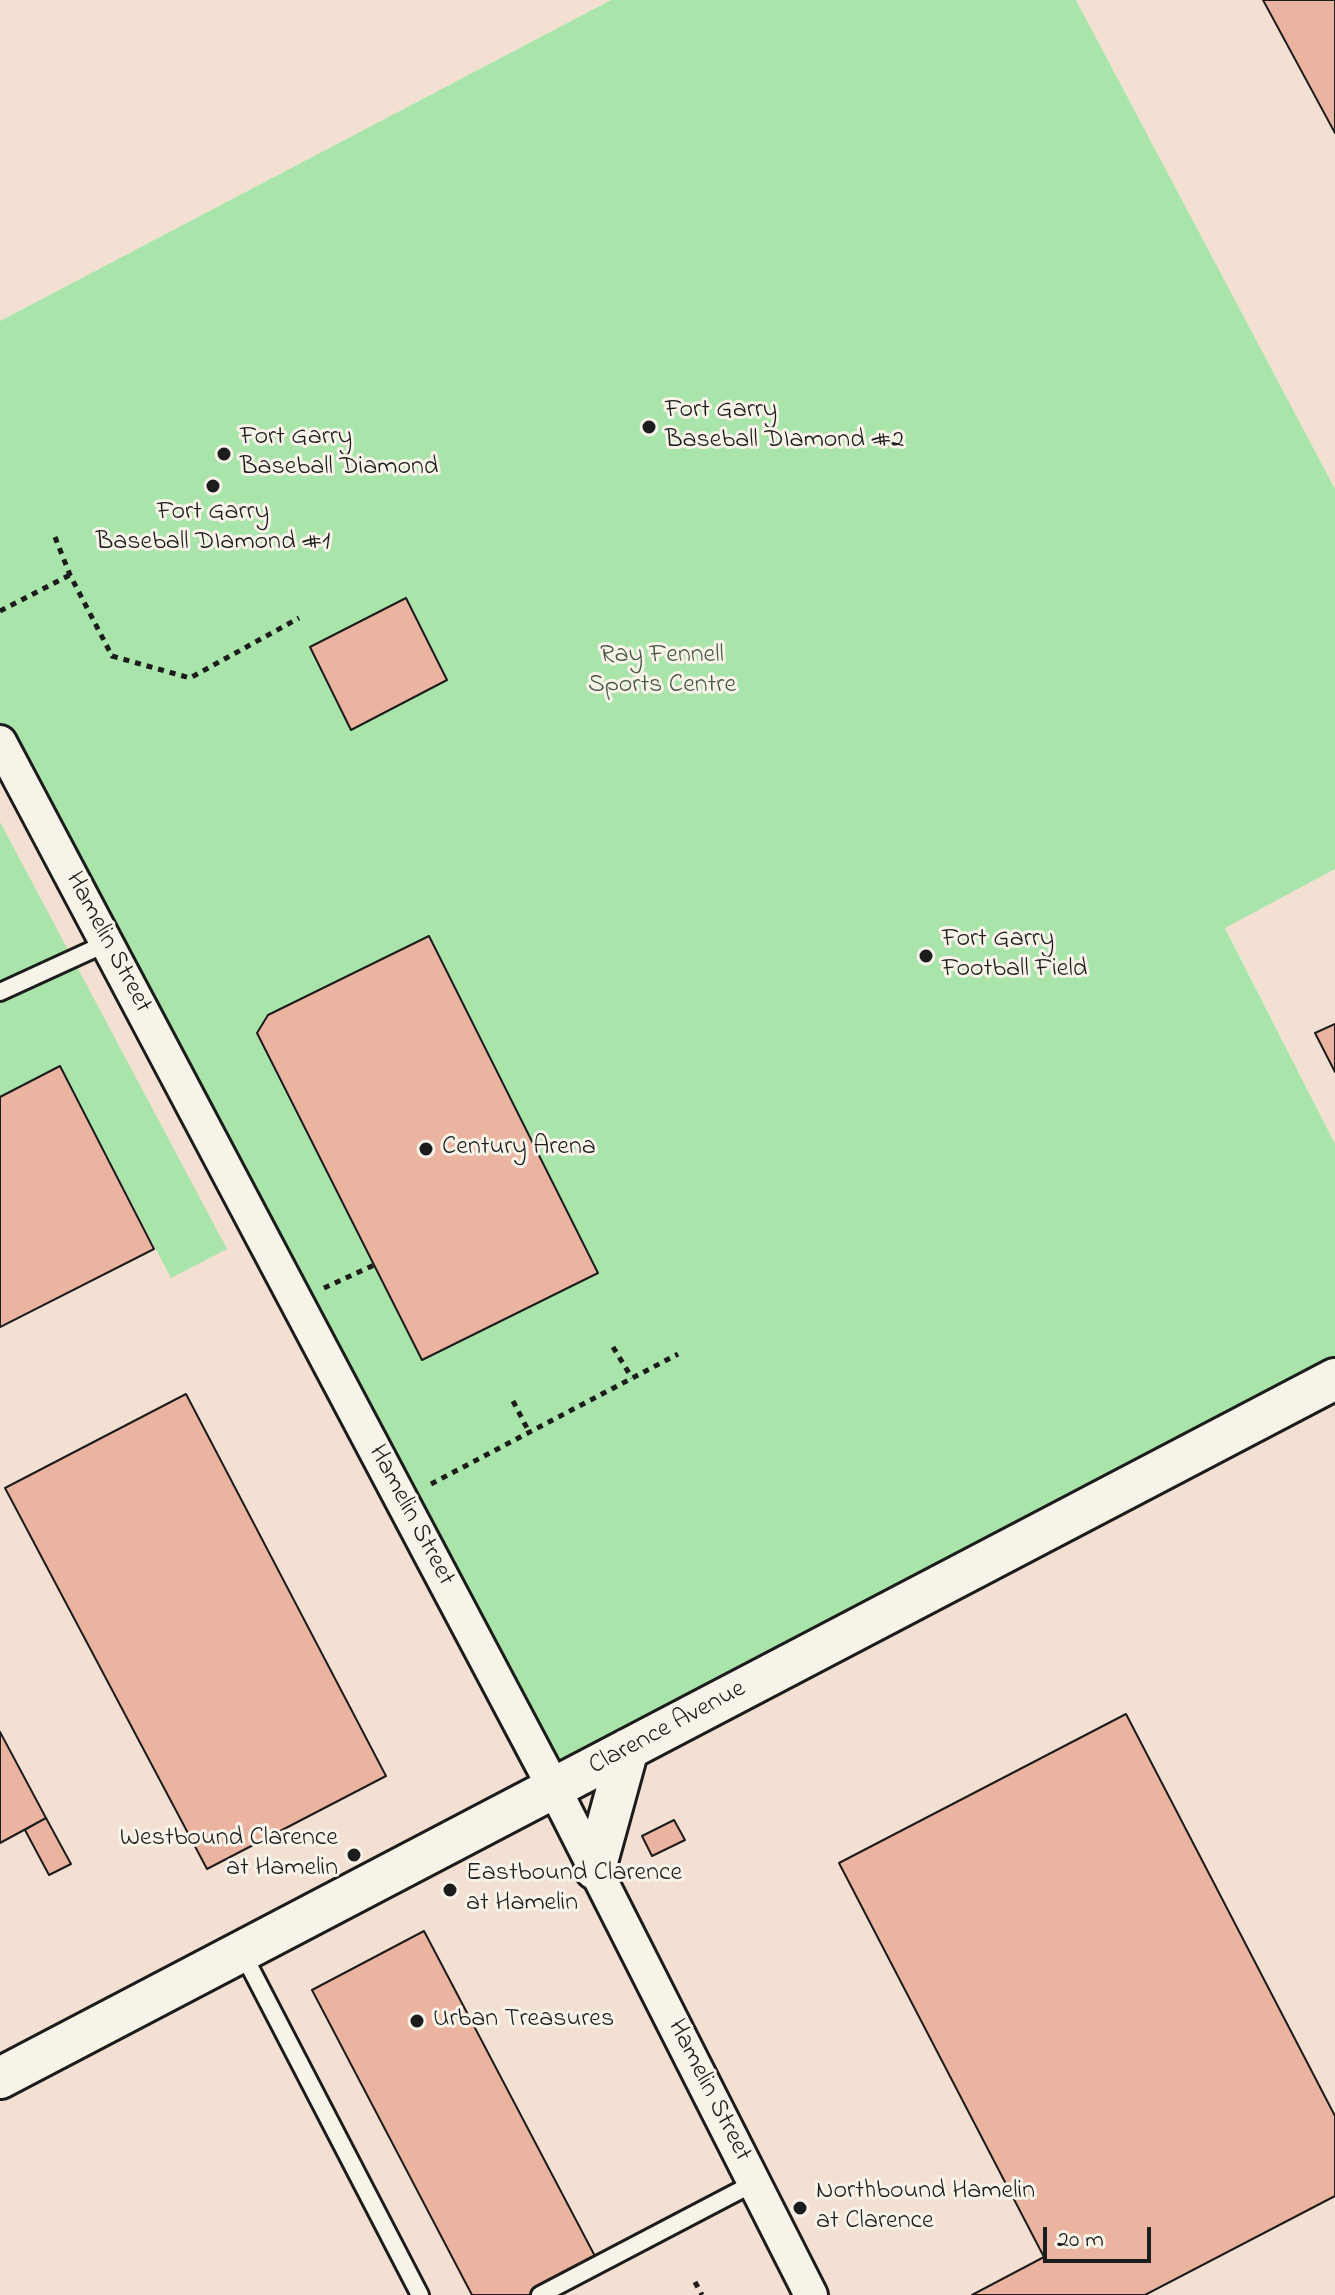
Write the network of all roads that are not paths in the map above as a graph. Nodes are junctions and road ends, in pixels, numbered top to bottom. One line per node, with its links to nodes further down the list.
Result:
1 (0, 742): 2 (street, Hamelin Street)
2 (107, 943): 3 (lane); 6 (street, Hamelin Street)
3 (0, 992)
4 (1335, 1379): 5 (street, Clarence Avenue)
5 (628, 1749): 6 (street, Clarence Avenue); 7 (street)
6 (554, 1788): 7 (street, Hamelin Street); 8 (street, Clarence Avenue)
7 (595, 1869): 10 (street, Hamelin Street)
8 (241, 1951): 9 (street, Clarence Avenue); 11 (lane)
9 (0, 2078)
10 (754, 2183): 12 (lane); 13 (street, Hamelin Street)
11 (420, 2295)
12 (540, 2295)
13 (811, 2295)

